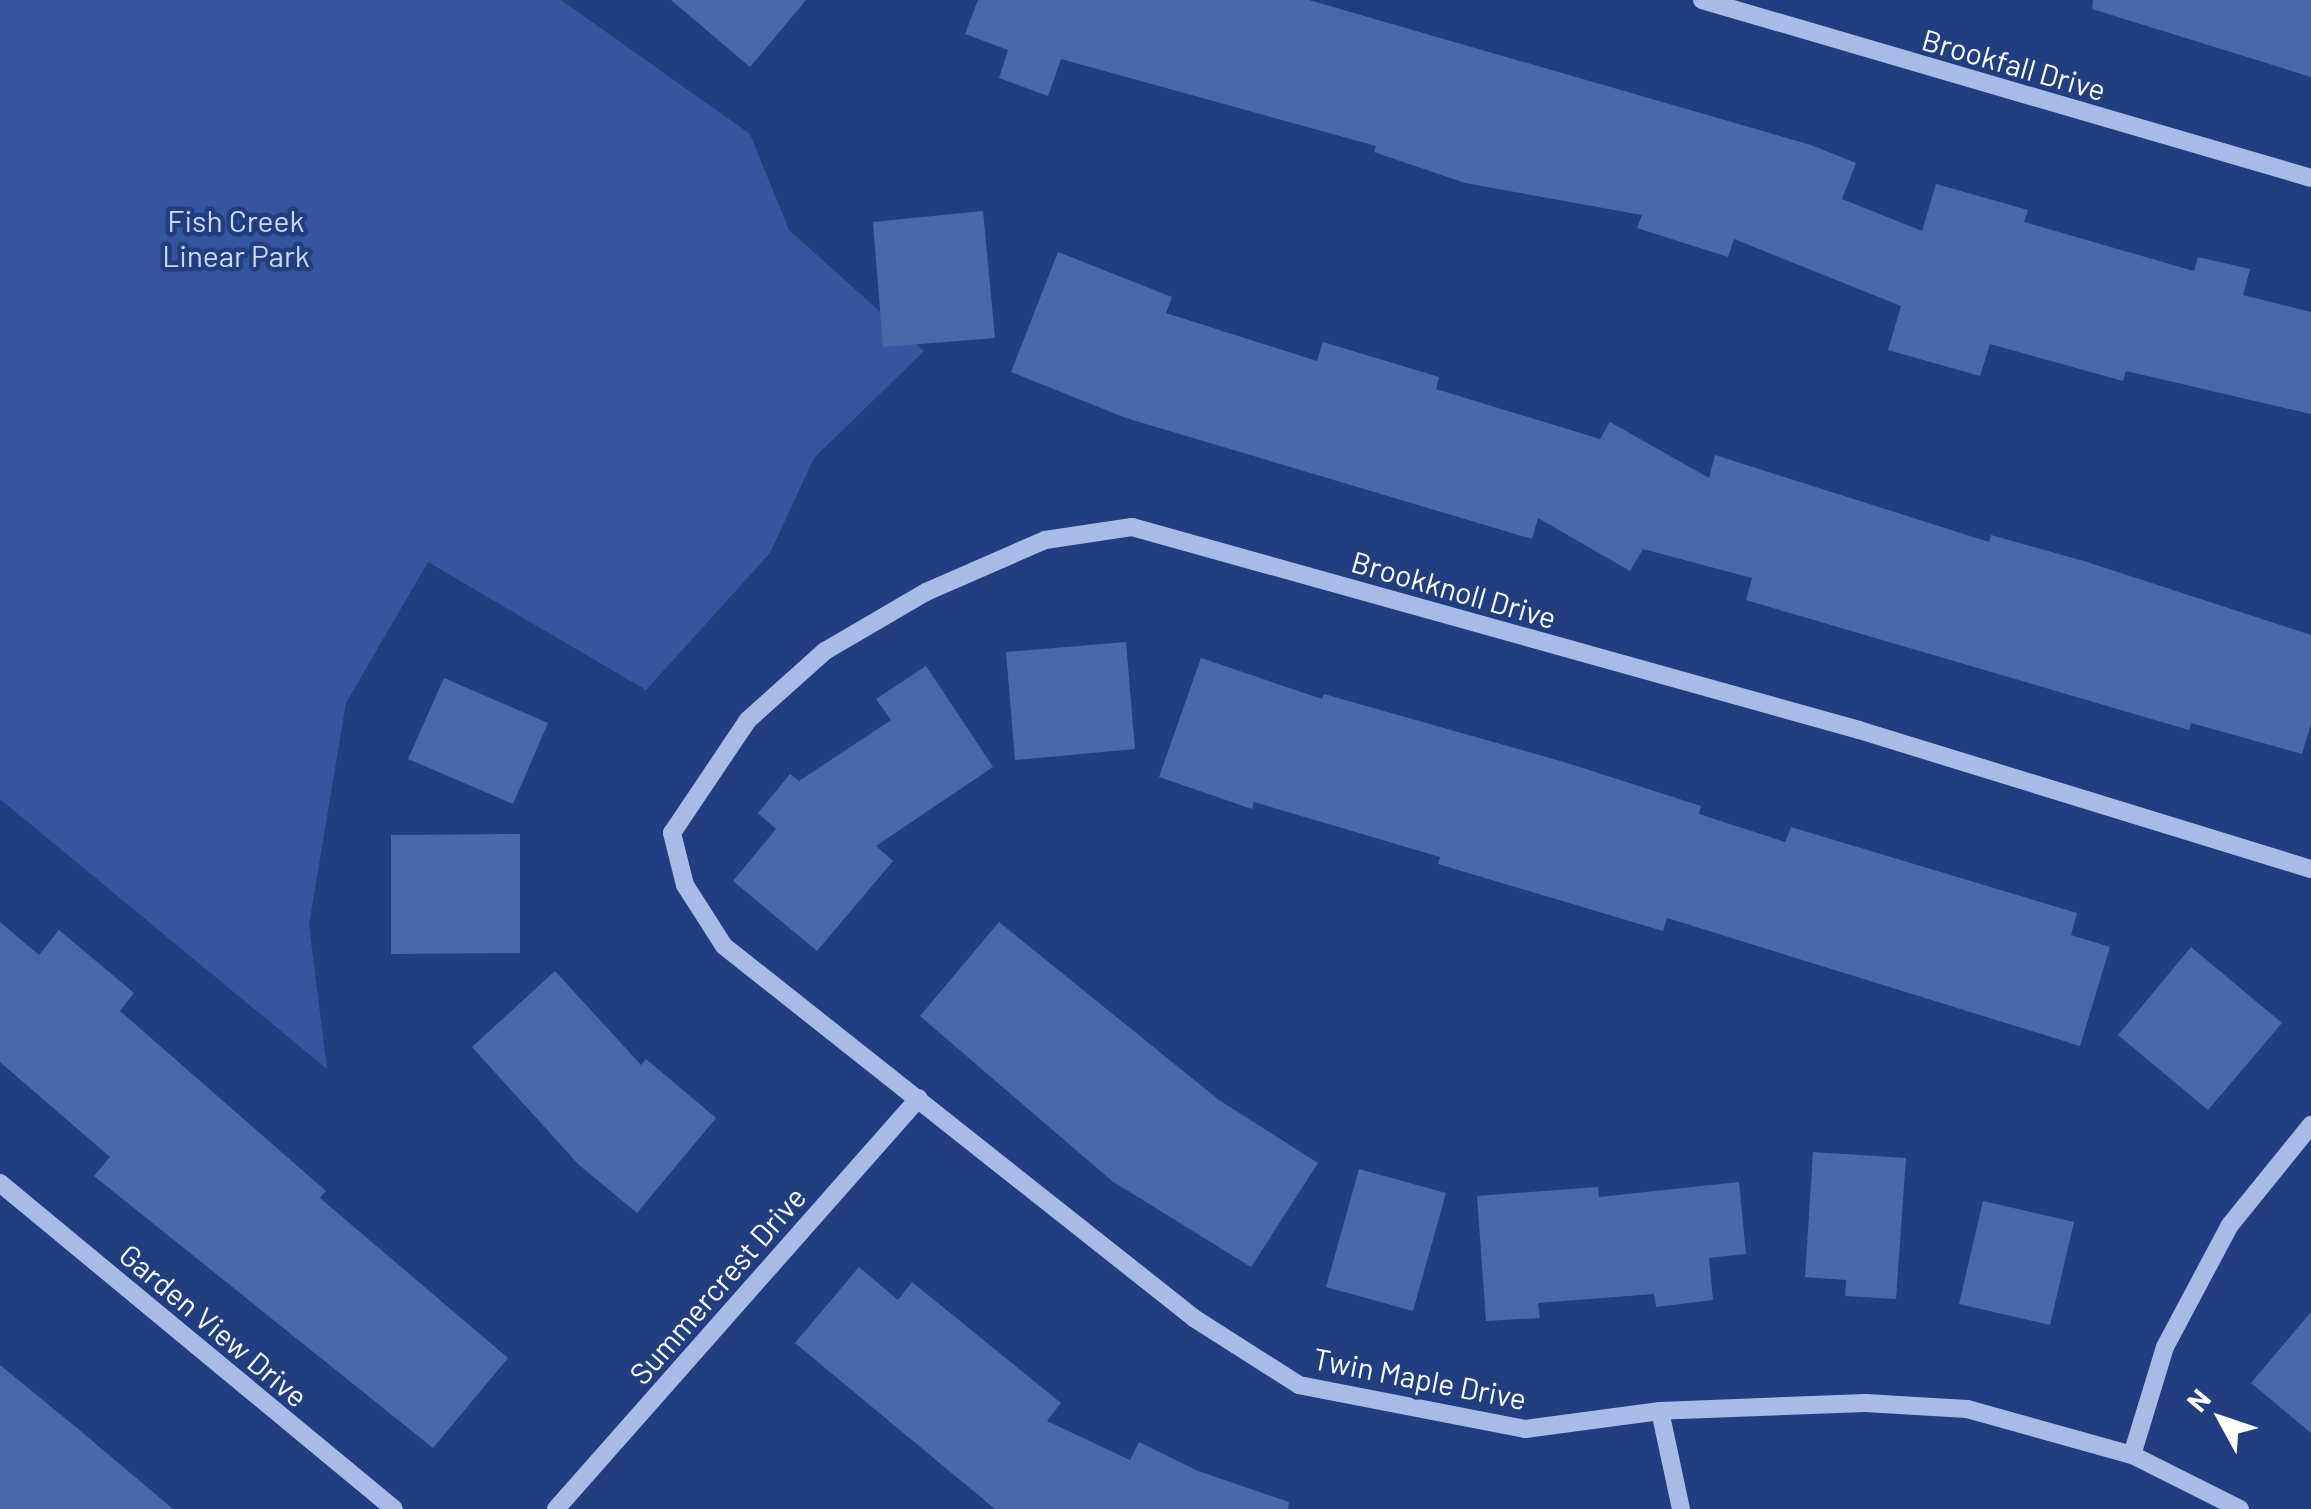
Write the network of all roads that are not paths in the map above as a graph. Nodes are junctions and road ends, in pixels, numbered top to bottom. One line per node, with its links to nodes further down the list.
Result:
1 (1702, 0): 2 (street, Brookfall Drive)
2 (2311, 178)
3 (672, 833): 4 (street, Brookknoll Drive); 5 (street, Twin Maple Drive)
4 (2311, 869)
5 (918, 1098): 8 (street, Twin Maple Drive); 11 (street, Summercrest Drive)
6 (2311, 1125): 9 (street)
7 (0, 1183): 10 (street, Garden View Drive)
8 (1660, 1411): 9 (street, Twin Maple Drive); 12 (street)
9 (2132, 1455): 13 (street, Twin Maple Drive)
10 (394, 1509)
11 (556, 1509)
12 (1681, 1509)
13 (2240, 1509)

